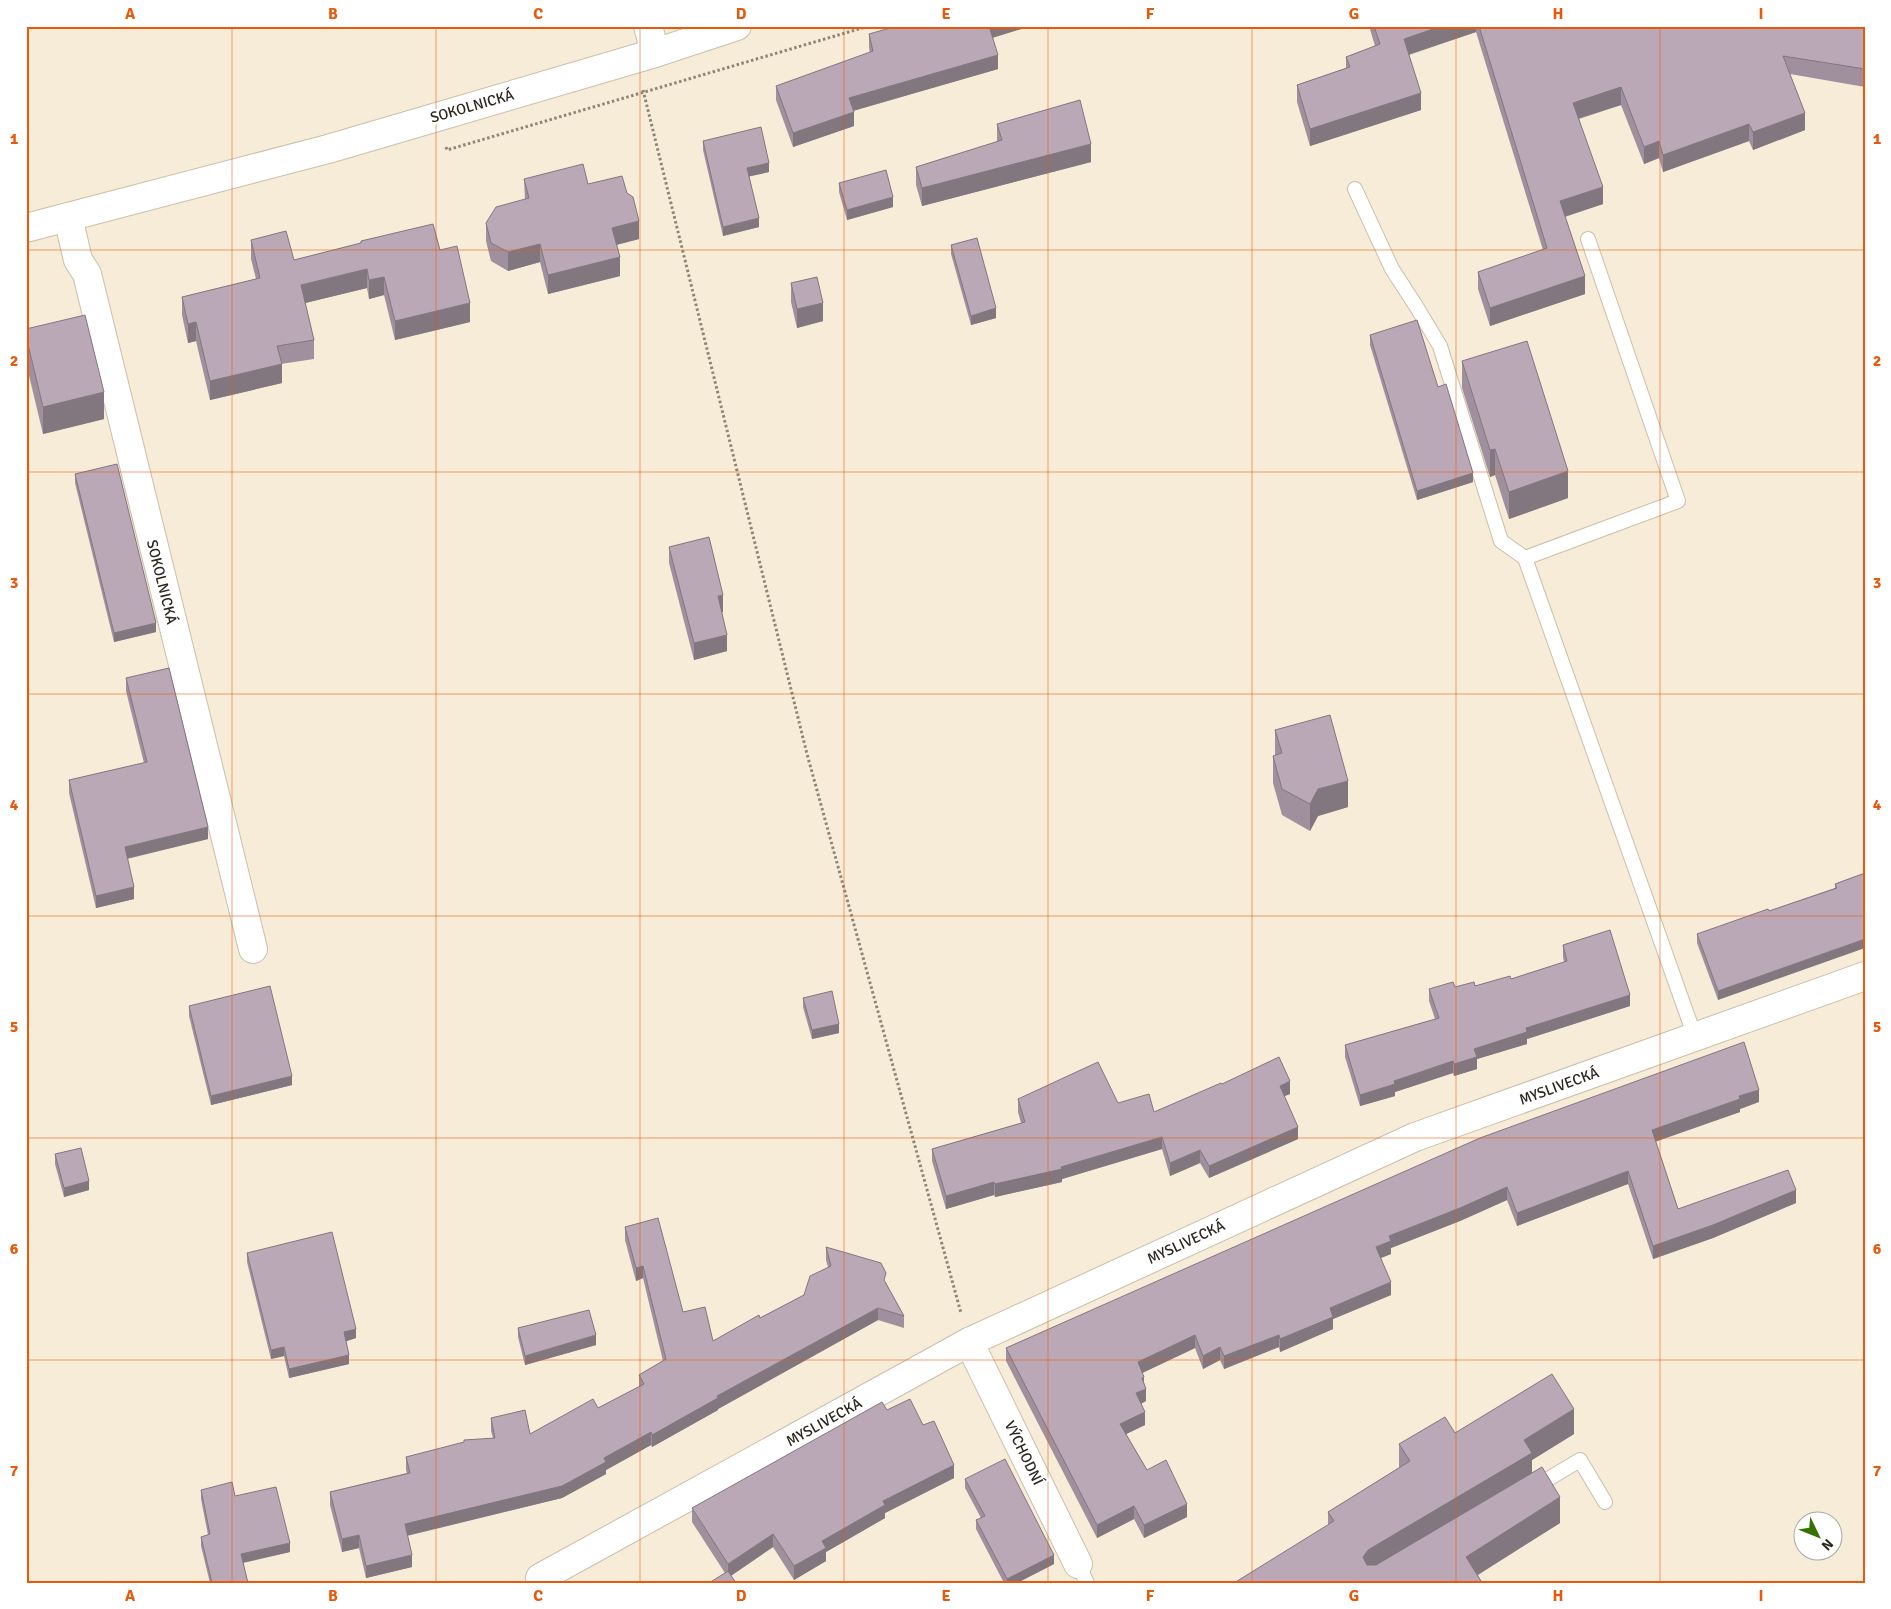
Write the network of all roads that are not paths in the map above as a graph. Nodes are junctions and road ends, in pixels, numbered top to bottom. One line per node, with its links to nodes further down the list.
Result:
1 (648, 26): 3 (street)
2 (737, 26): 3 (street, SOKOLNICKÁ)
3 (645, 56): 5 (street, SOKOLNICKÁ)
4 (1355, 189): 8 (lane)
5 (68, 217): 6 (street, SOKOLNICKÁ); 9 (street, SOKOLNICKÁ)
6 (26, 228)
7 (1588, 239): 8 (lane)
8 (1525, 558): 11 (lane)
9 (253, 949)
10 (1865, 976): 11 (street, MYSLIVECKÁ)
11 (1695, 1037): 12 (street, MYSLIVECKÁ)
12 (969, 1342): 15 (street, VÝCHODNÍ); 16 (street, MYSLIVECKÁ)
13 (1522, 1494): 14 (lane)
14 (1605, 1502)
15 (1083, 1573)
16 (540, 1578)

